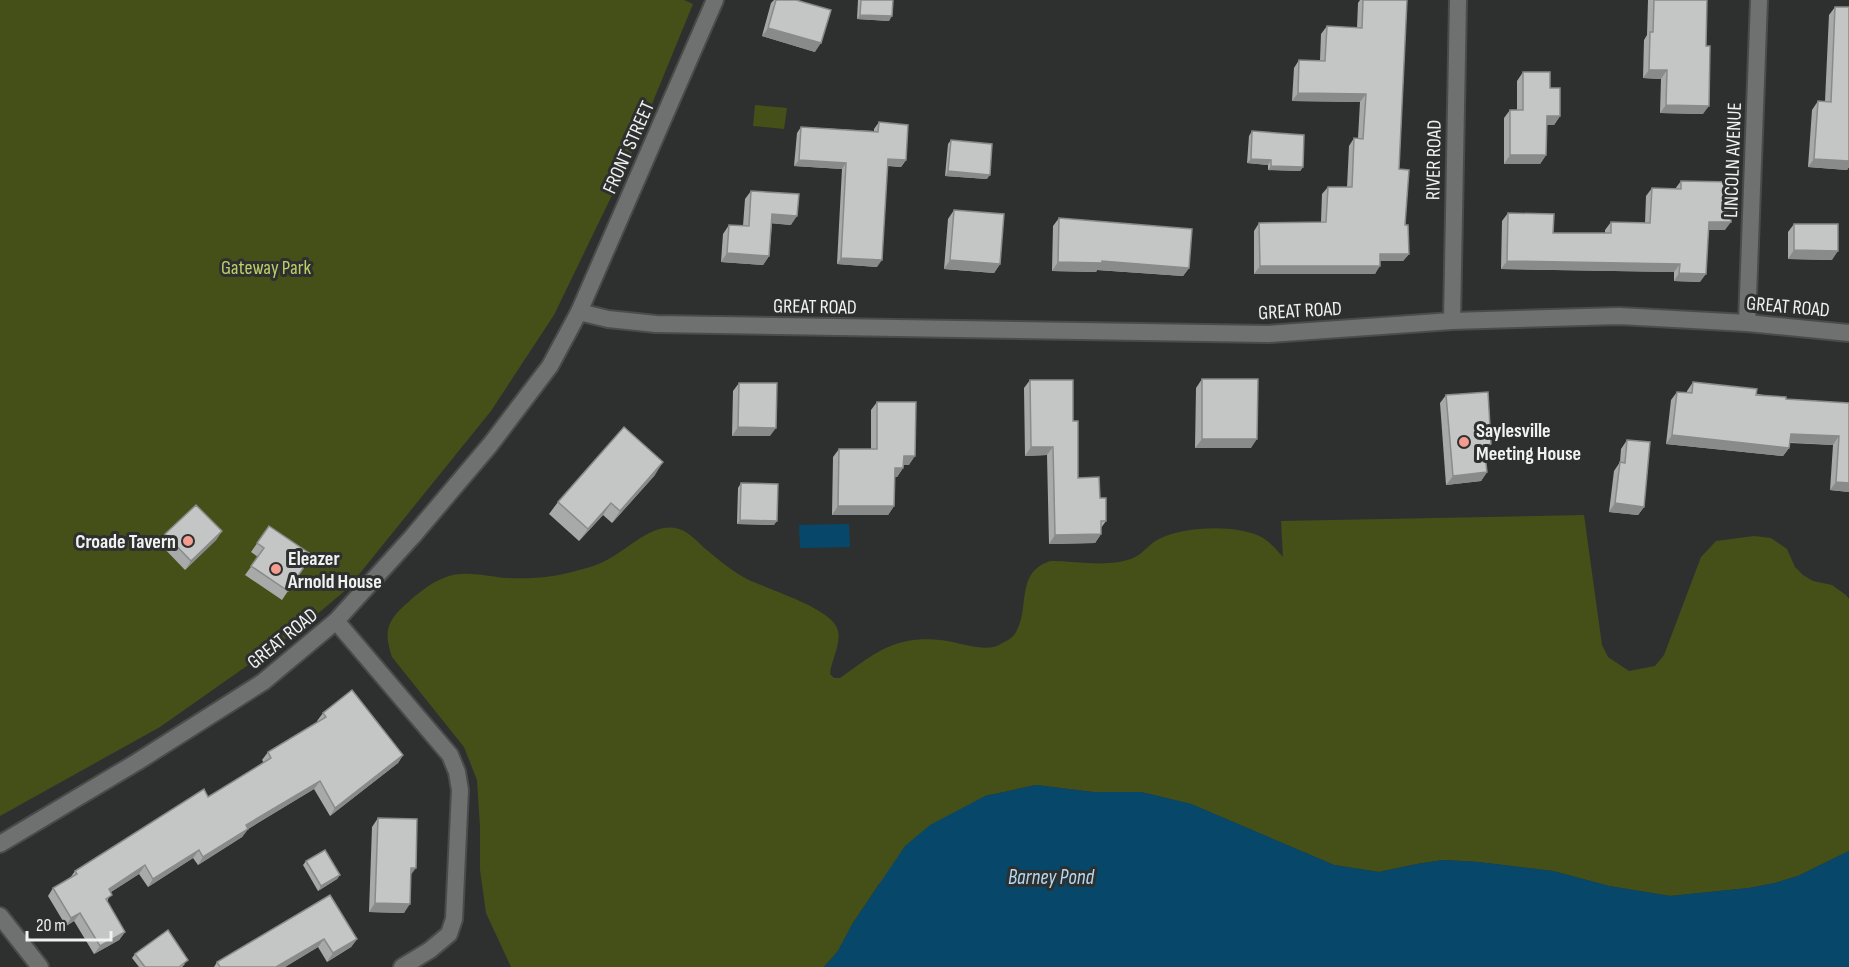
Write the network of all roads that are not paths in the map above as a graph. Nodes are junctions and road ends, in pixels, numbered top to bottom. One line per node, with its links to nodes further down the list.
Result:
1 (716, 0): 4 (main road, FRONT STREET)
2 (1458, 0): 5 (main road, RIVER ROAD)
3 (1760, 0): 6 (main road, LINCOLN AVENUE)
4 (579, 312): 5 (main road, GREAT ROAD); 8 (main road, GREAT ROAD)
5 (1452, 321): 6 (main road, GREAT ROAD)
6 (1747, 322): 7 (main road, GREAT ROAD)
7 (1849, 333)
8 (336, 621): 9 (main road, GREAT ROAD); 12 (main road)
9 (0, 844)
10 (0, 916): 11 (main road)
11 (40, 967)
12 (402, 967)

